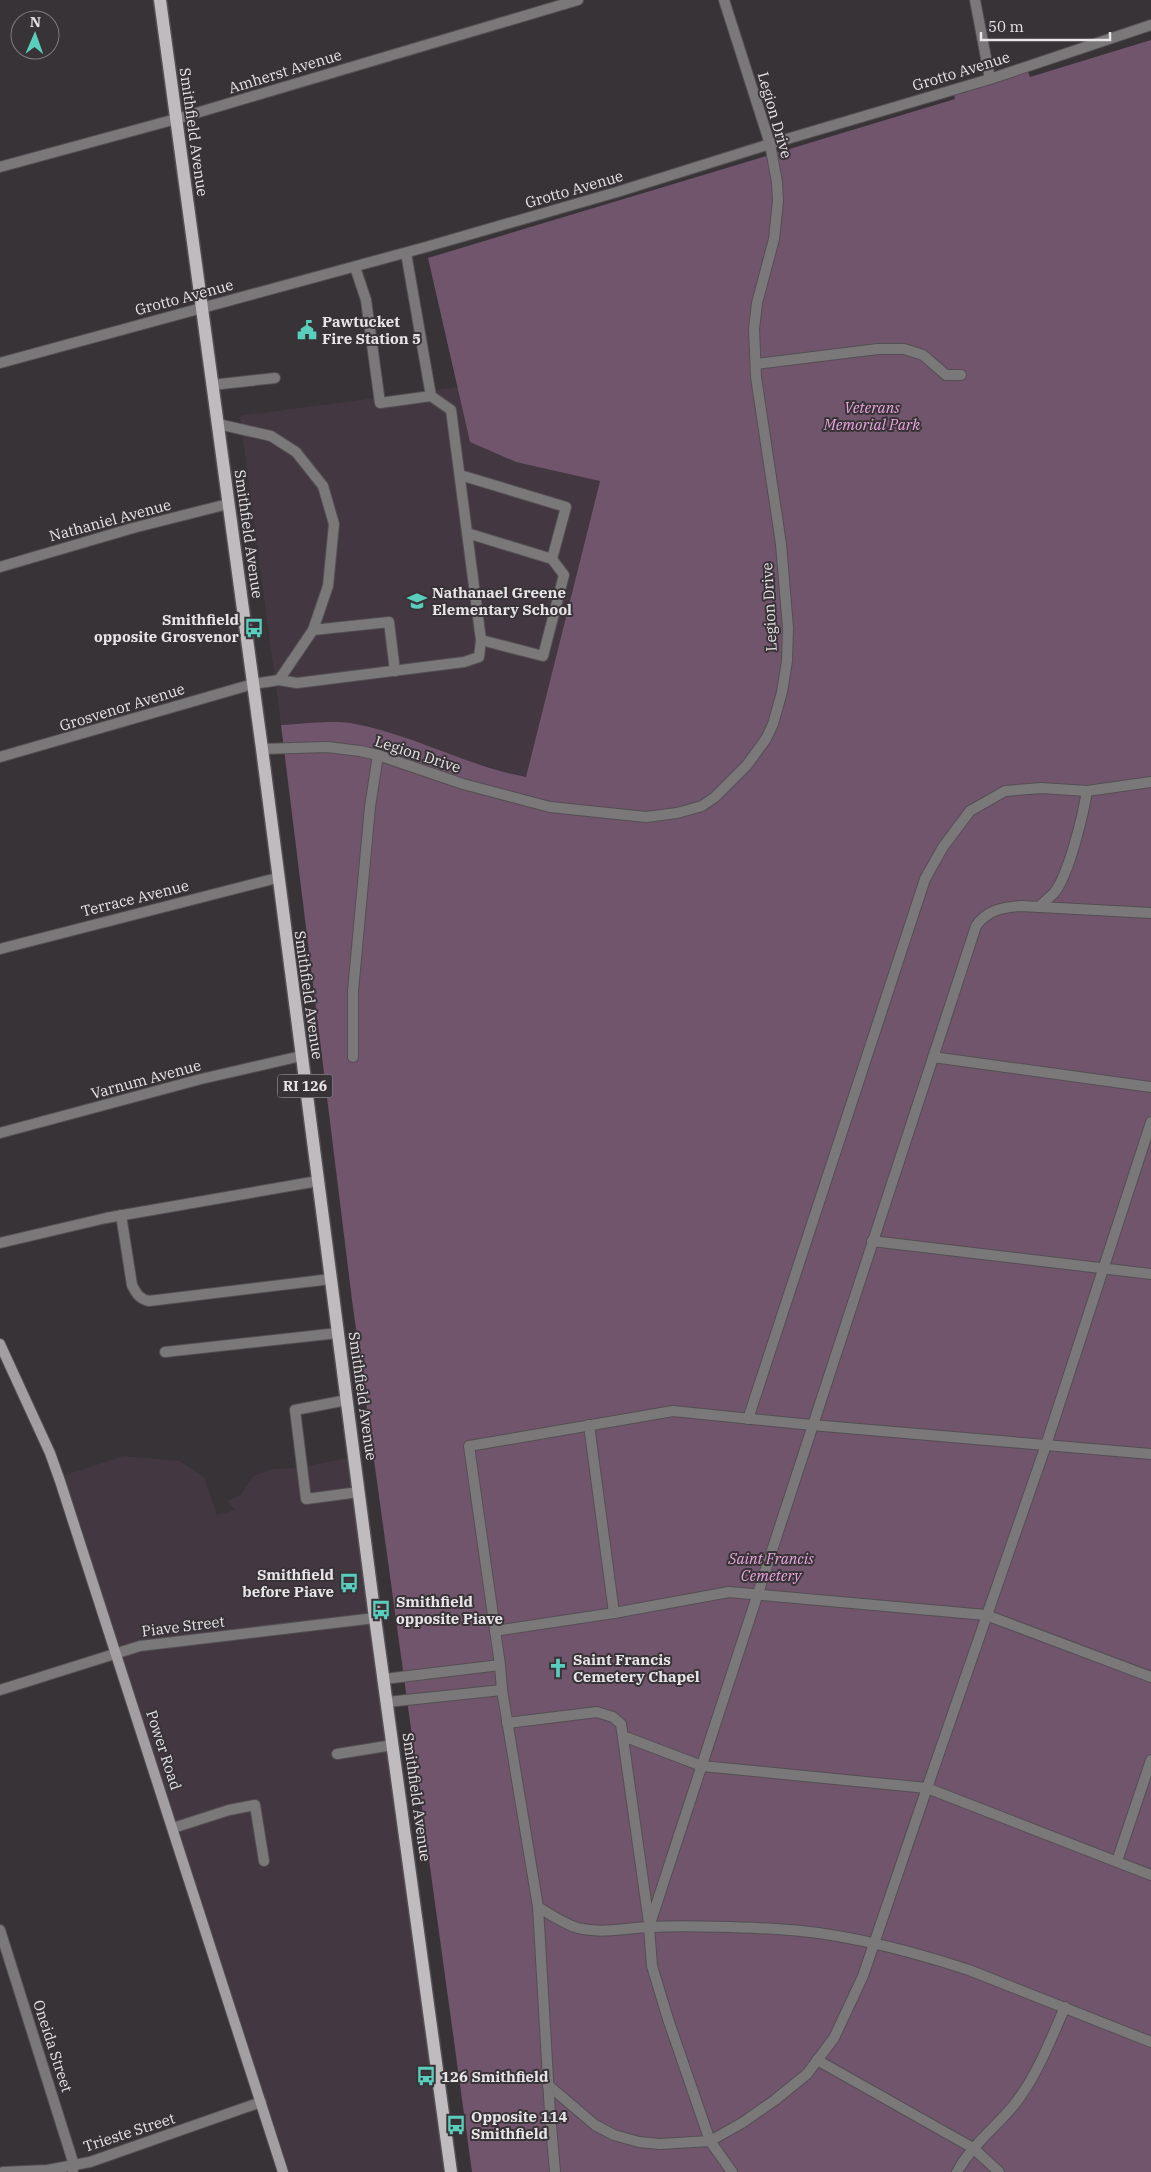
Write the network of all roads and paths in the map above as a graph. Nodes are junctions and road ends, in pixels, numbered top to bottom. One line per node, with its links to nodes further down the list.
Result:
1 (160, 0): 7 (main road, Smithfield Avenue / RI 126)
2 (578, 0): 7 (street, Amherst Avenue)
3 (724, 0): 8 (street, Legion Drive)
4 (975, 0): 6 (street)
5 (1151, 25): 6 (street, Grotto Avenue)
6 (990, 80): 8 (street, Grotto Avenue)
7 (176, 119): 9 (street, Amherst Avenue); 12 (main road, Smithfield Avenue / RI 126)
8 (770, 144): 10 (street, Grotto Avenue); 14 (street, Legion Drive)
9 (0, 167)
10 (406, 253): 11 (street, Grotto Avenue); 18 (street)
11 (355, 266): 12 (street, Grotto Avenue); 18 (street)
12 (202, 308): 13 (street, Grotto Avenue); 17 (main road, Smithfield Avenue / RI 126)
13 (0, 363)
14 (756, 364): 15 (street); 31 (street, Legion Drive)
15 (961, 375)
16 (275, 378): 17 (street)
17 (212, 385): 19 (main road, Smithfield Avenue / RI 126)
18 (431, 396): 20 (street)
19 (218, 424): 21 (main road, Smithfield Avenue / RI 126); 25 (street)
20 (460, 475): 22 (street); 23 (street)
21 (228, 504): 24 (street, Nathaniel Avenue); 29 (main road, Smithfield Avenue / RI 126)
22 (467, 534): 23 (street); 26 (street)
23 (552, 559): 26 (street)
24 (0, 566)
25 (313, 630): 27 (street); 28 (street)
26 (481, 640): 27 (street, Grosvenor Avenue)
27 (395, 671): 28 (street, Grosvenor Avenue)
28 (279, 680): 29 (street, Grosvenor Avenue)
29 (253, 684): 30 (main road, Smithfield Avenue / RI 126); 32 (street, Grosvenor Avenue)
30 (262, 749): 31 (street, Legion Drive); 35 (main road, Smithfield Avenue / RI 126)
31 (378, 755): 40 (street)
32 (0, 757)
33 (1151, 782): 34 (street)
34 (1088, 791): 36 (street); 57 (street)
35 (277, 878): 38 (street, Terrace Avenue); 39 (main road, Smithfield Avenue / RI 126)
36 (1039, 906): 37 (street); 41 (street)
37 (1151, 913)
38 (0, 949)
39 (301, 1056): 44 (street, Varnum Avenue); 45 (main road, Smithfield Avenue / RI 126)
40 (353, 1057)
41 (934, 1057): 42 (street); 47 (street)
42 (1151, 1087)
43 (1151, 1122): 49 (street)
44 (0, 1133)
45 (318, 1182): 46 (street); 51 (main road, Smithfield Avenue / RI 126)
46 (121, 1215): 48 (street); 51 (street)
47 (872, 1241): 49 (street); 59 (street)
48 (0, 1242)
49 (1102, 1268): 50 (street); 60 (street)
50 (1151, 1274)
51 (331, 1279): 52 (main road, Smithfield Avenue / RI 126)
52 (338, 1333): 54 (street); 56 (main road, Smithfield Avenue / RI 126)
53 (0, 1344): 55 (main road, Power Road)
54 (165, 1352)
55 (3, 1360): 68 (main road, Power Road)
56 (347, 1400): 62 (main road, Smithfield Avenue / RI 126); 62 (street)
57 (748, 1419): 58 (street); 59 (street)
58 (588, 1425): 64 (street); 67 (street)
59 (812, 1425): 60 (street); 63 (street)
60 (1046, 1444): 61 (street); 65 (street)
61 (1151, 1454)
62 (359, 1492): 66 (main road, Smithfield Avenue / RI 126)
63 (758, 1594): 64 (street); 65 (street); 80 (street)
64 (614, 1613): 67 (street)
65 (986, 1615): 70 (street); 81 (street)
66 (375, 1618): 68 (street, Piave Street); 71 (main road, Smithfield Avenue / RI 126)
67 (495, 1630): 69 (street)
68 (117, 1653): 72 (street, Piave Street); 82 (main road, Power Road)
69 (500, 1665): 71 (street); 73 (street)
70 (1151, 1677)
71 (384, 1679): 74 (main road, Smithfield Avenue / RI 126)
72 (0, 1690)
73 (502, 1690): 74 (street); 75 (street)
74 (387, 1702): 77 (main road, Smithfield Avenue / RI 126)
75 (507, 1723): 76 (street); 86 (street)
76 (623, 1736): 80 (street); 87 (street)
77 (393, 1745): 78 (street); 100 (main road, Smithfield Avenue / RI 126)
78 (337, 1754)
79 (1151, 1760): 84 (street)
80 (702, 1766): 81 (street); 87 (street)
81 (927, 1788): 84 (street); 89 (street)
82 (173, 1828): 83 (street); 94 (main road, Power Road)
83 (264, 1861)
84 (1116, 1861): 85 (street)
85 (1151, 1875)
86 (538, 1907): 87 (street); 93 (street)
87 (650, 1927): 89 (street); 95 (street)
88 (0, 1930): 97 (street, Oneida Street)
89 (873, 1944): 90 (street); 92 (street)
90 (1065, 2007): 91 (street); 96 (street)
91 (1151, 2042)
92 (817, 2060): 95 (street); 96 (street)
93 (548, 2085): 95 (street); 101 (street)
94 (261, 2102): 97 (street, Trieste Street); 99 (main road, Power Road)
95 (710, 2141): 102 (street)
96 (973, 2148): 103 (street); 104 (street)
97 (73, 2169): 98 (street, Trieste Street)
98 (3, 2172)
99 (283, 2172)
100 (451, 2172)
101 (555, 2172)
102 (732, 2172)
103 (957, 2172)
104 (999, 2172)

